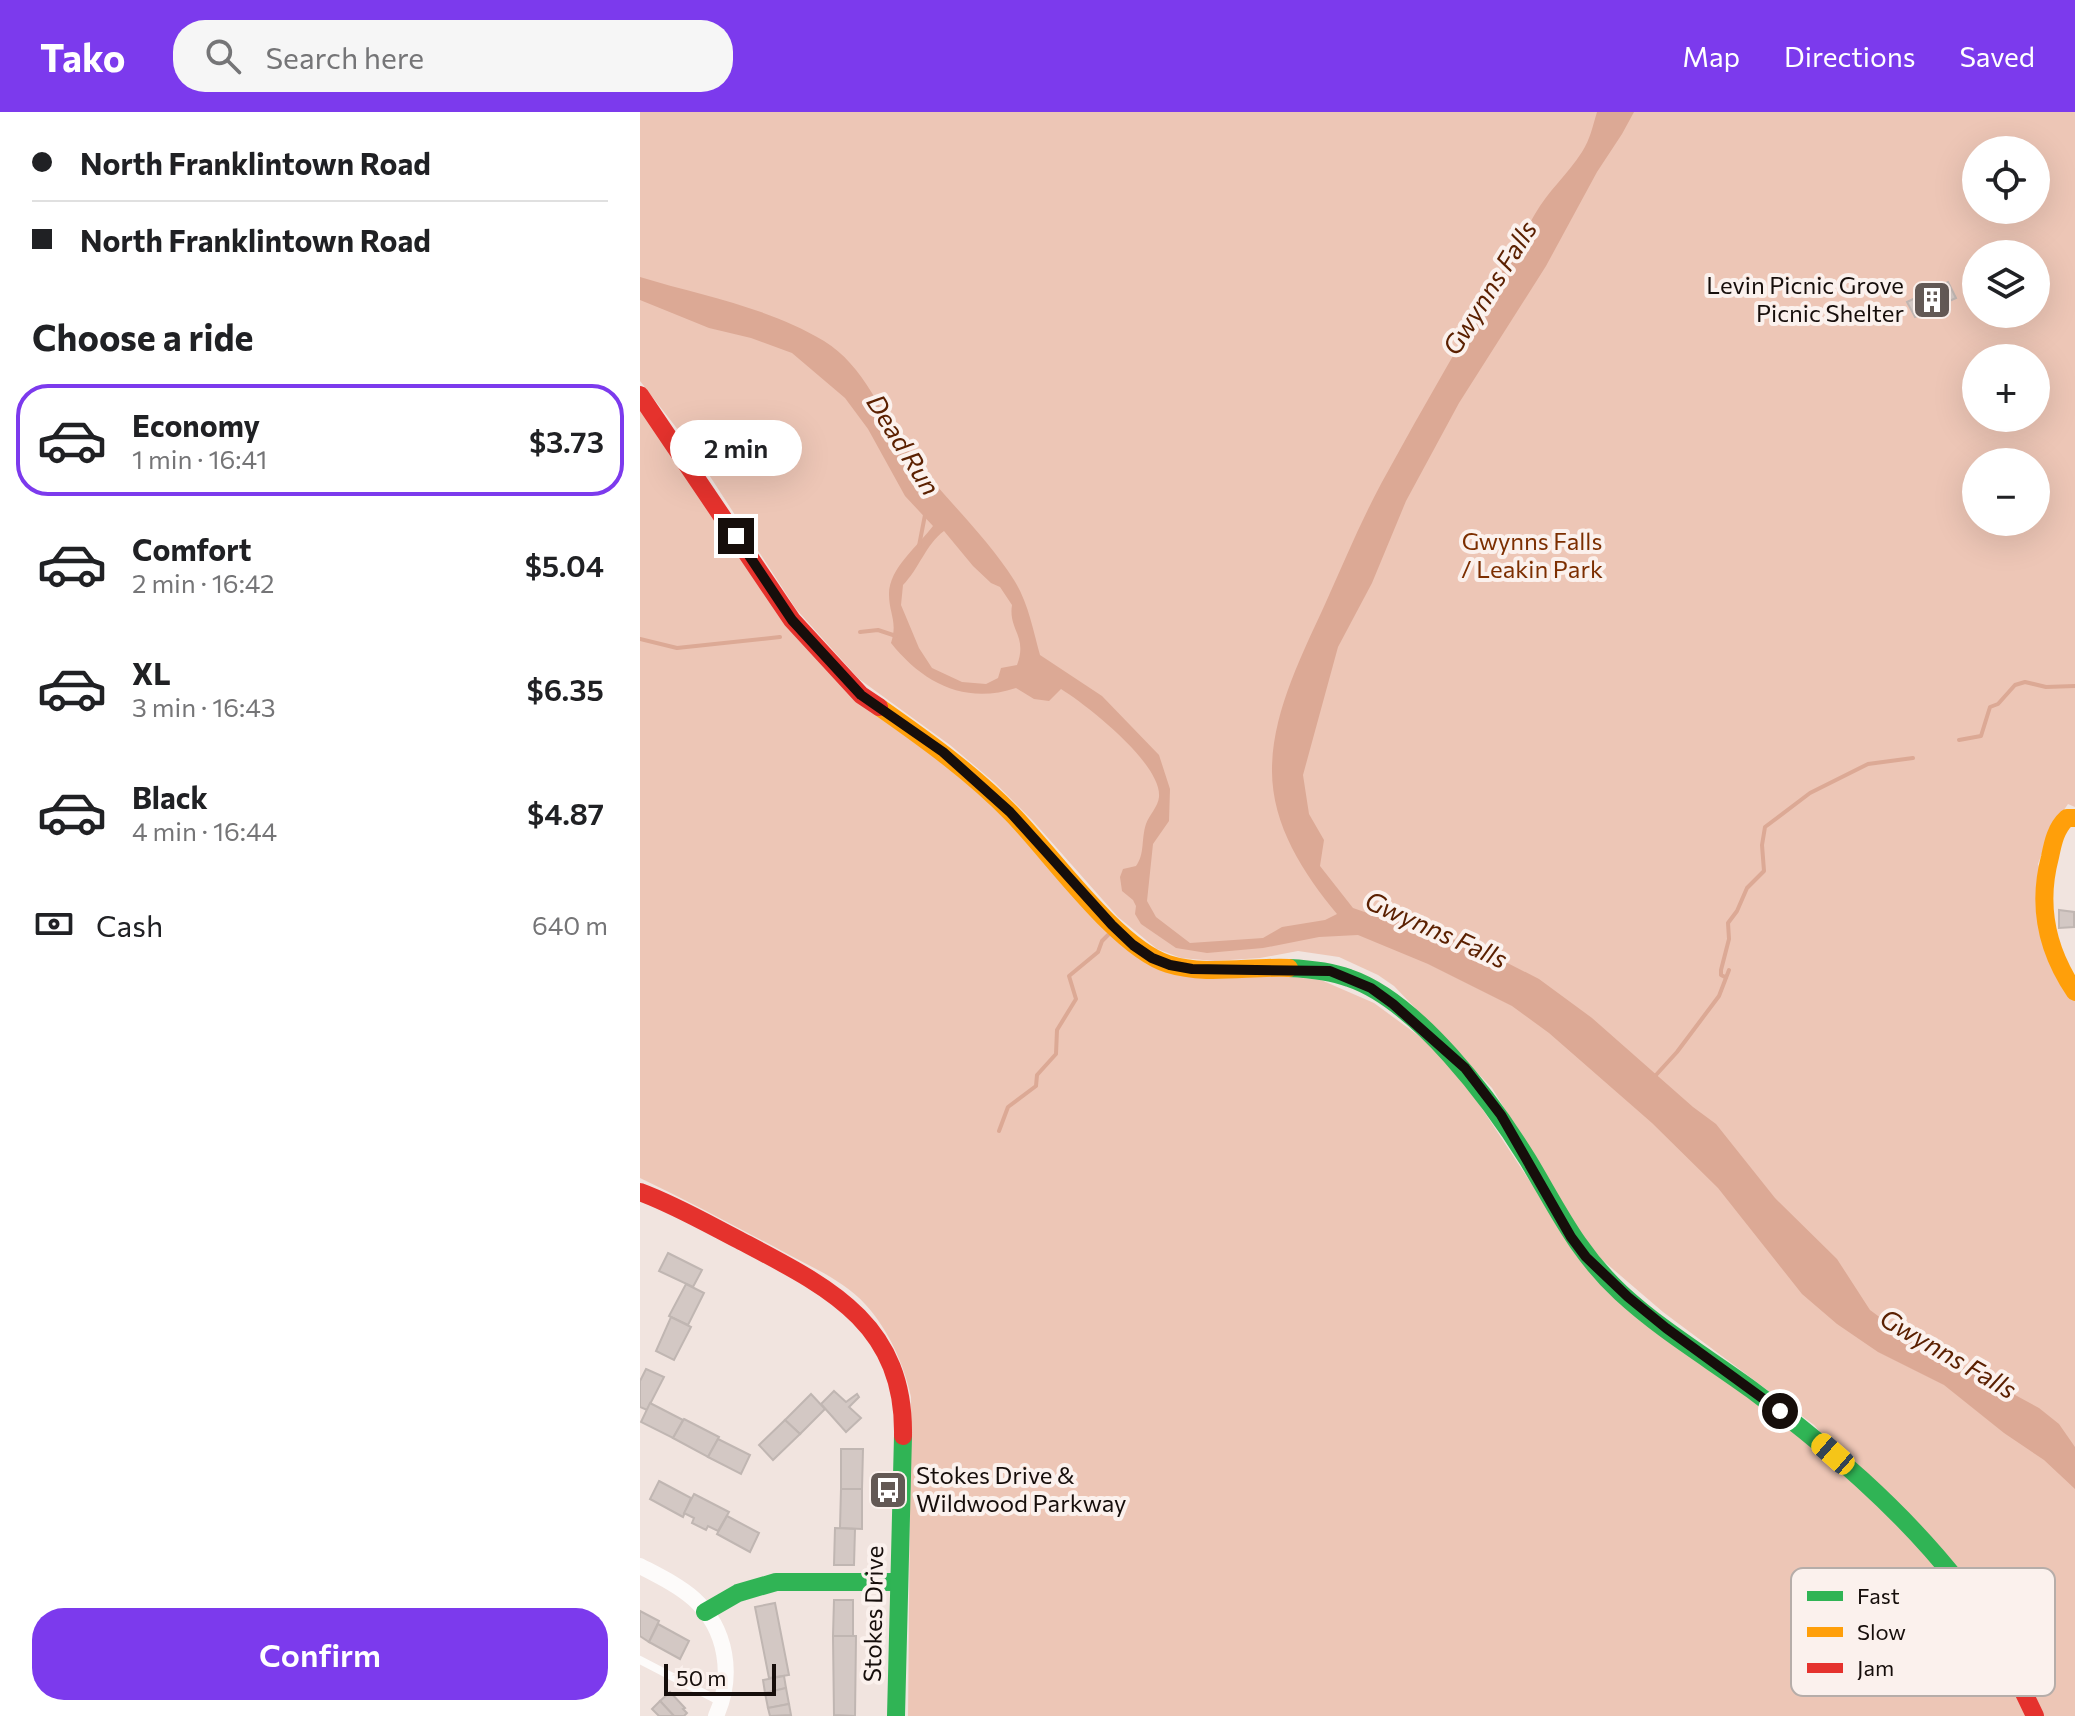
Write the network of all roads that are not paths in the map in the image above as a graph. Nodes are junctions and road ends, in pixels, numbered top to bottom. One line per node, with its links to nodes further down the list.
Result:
1 (640, 395): 6 (street)
2 (2071, 818): 3 (street)
3 (2075, 992)
4 (640, 1192): 7 (street, Stokes Drive)
5 (640, 1566): 8 (street)
6 (1945, 1568)
7 (898, 1582): 8 (street); 12 (street, Stokes Drive)
8 (705, 1612): 11 (street)
9 (640, 1660): 11 (lane)
10 (2026, 1696): 13 (street)
11 (719, 1709)
12 (896, 1716)
13 (2035, 1716)

